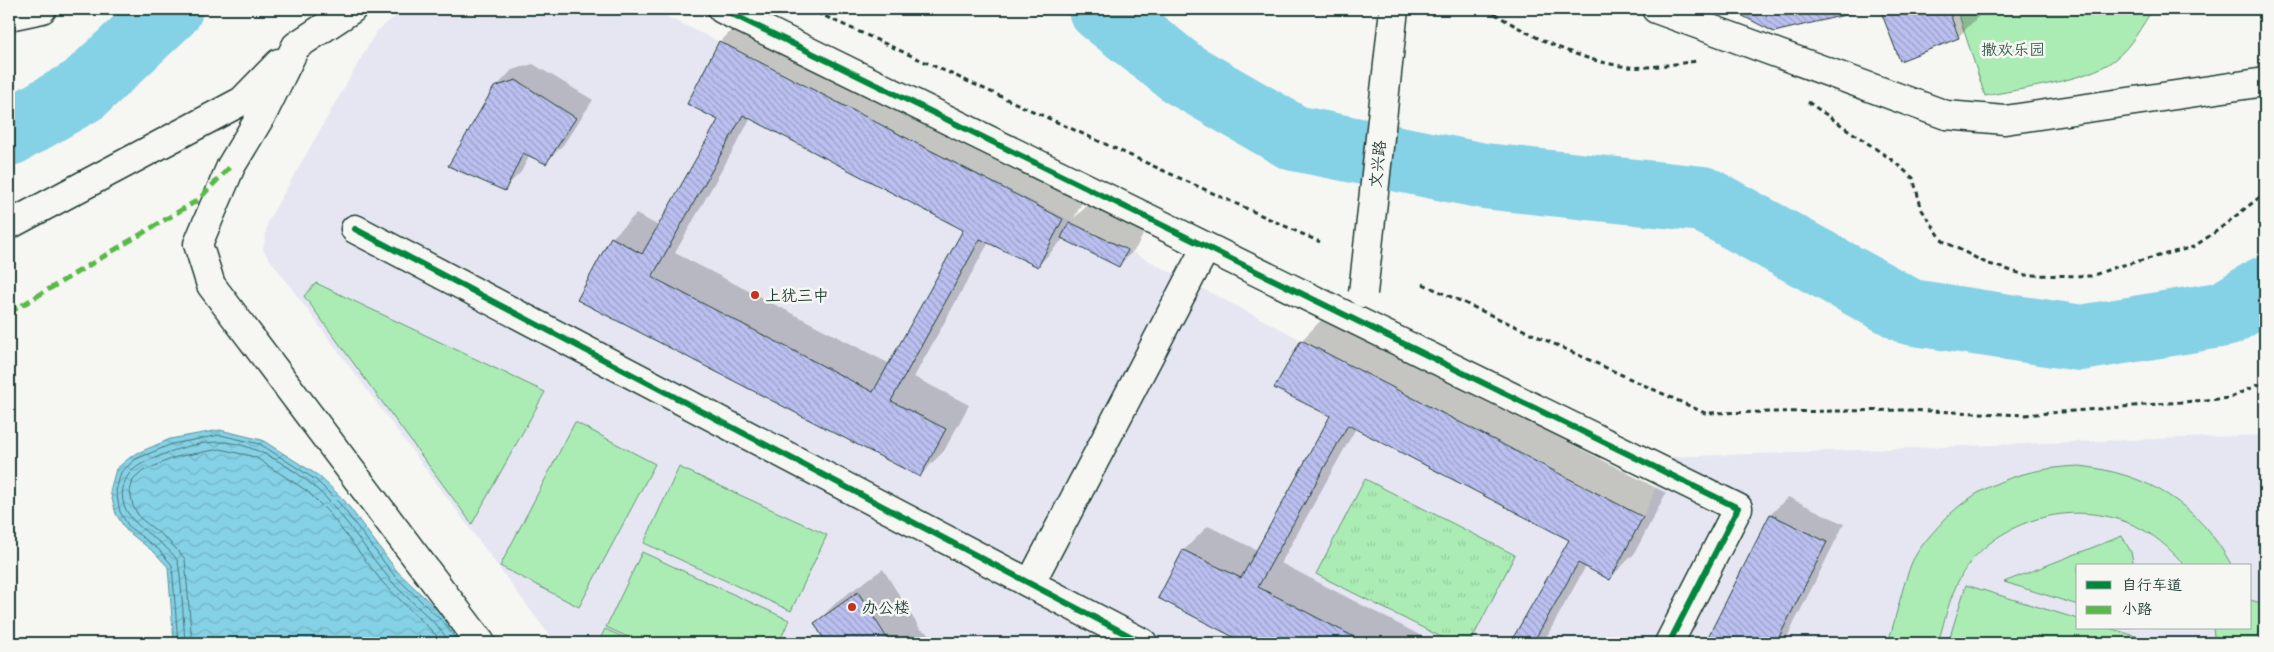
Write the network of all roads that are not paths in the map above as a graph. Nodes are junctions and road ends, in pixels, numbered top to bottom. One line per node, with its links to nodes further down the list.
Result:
1 (42, 9): 6 (main road)
2 (352, 9): 7 (main road)
3 (722, 9): 11 (main road)
4 (1394, 9): 12 (main road, 文兴路, bridge)
5 (1656, 9): 8 (main road)
6 (9, 16)
7 (296, 46): 9 (main road); 14 (main road)
8 (2265, 82)
9 (9, 225)
10 (355, 229): 13 (main road)
11 (1206, 247): 12 (main road); 13 (main road)
12 (1356, 319): 16 (main road)
13 (1031, 582): 15 (main road)
14 (480, 643)
15 (1143, 643)
16 (1669, 643)

